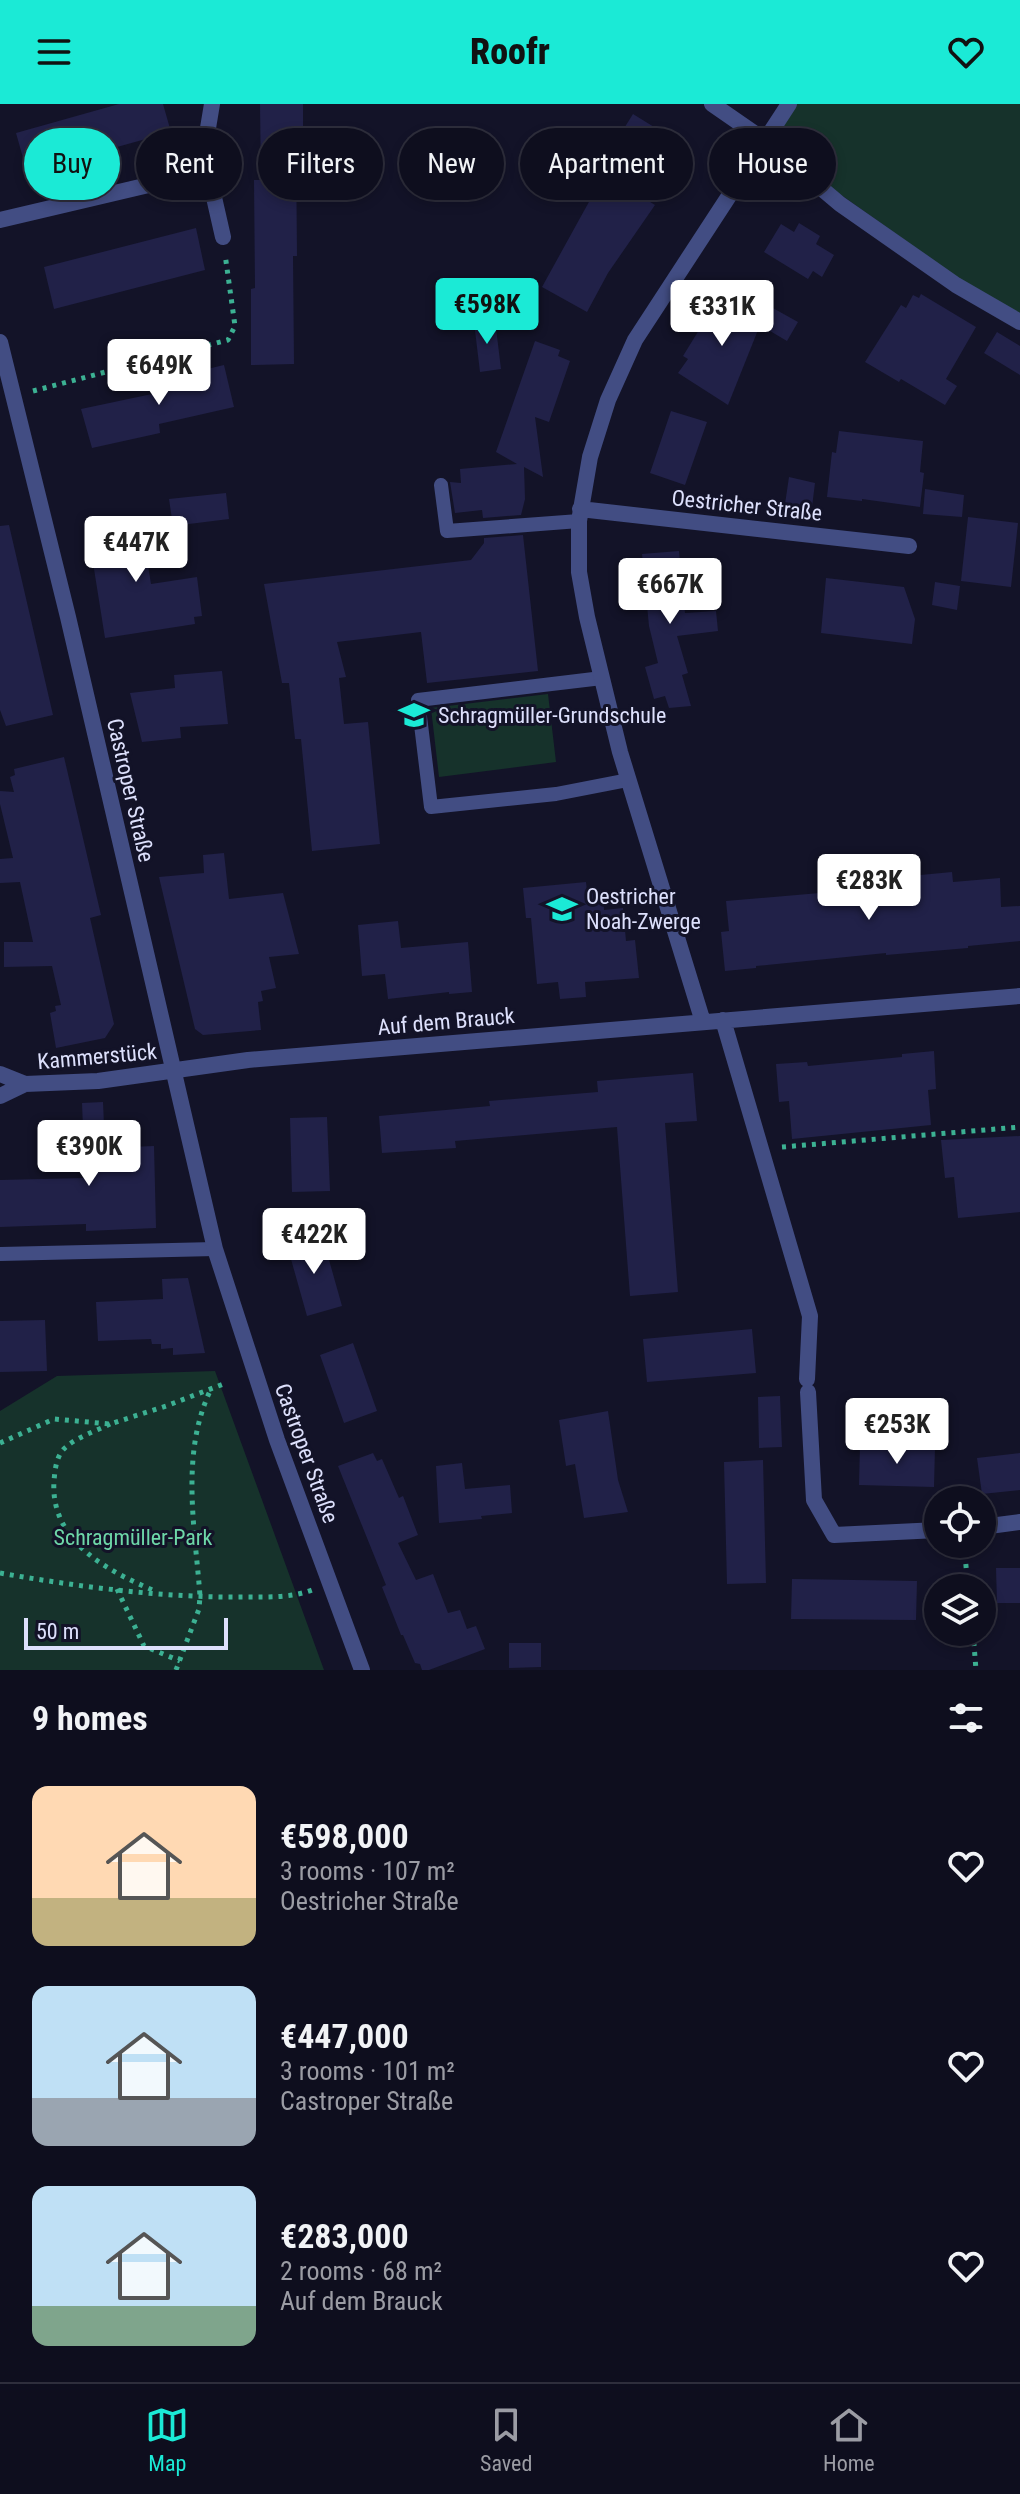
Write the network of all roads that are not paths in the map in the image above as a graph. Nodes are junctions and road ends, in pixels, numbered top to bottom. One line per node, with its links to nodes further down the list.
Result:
1 (212, 104): 4 (street)
2 (712, 104): 5 (street)
3 (789, 104): 6 (street)
4 (208, 128)
5 (747, 128)
6 (772, 128)
7 (136, 188): 11 (street)
8 (215, 200): 12 (street)
9 (725, 200): 16 (street)
10 (835, 200): 13 (street)
11 (0, 220)
12 (223, 237)
13 (1020, 322)
14 (0, 342): 23 (street, Castroper Straße)
15 (441, 485): 16 (lane)
16 (580, 515): 17 (street, Oestricher Straße); 18 (street)
17 (909, 546)
18 (602, 678): 19 (street); 19 (lane)
19 (628, 780): 22 (street)
20 (1020, 996): 21 (street, Auf dem Brauck)
21 (723, 1020): 22 (street, Auf dem Brauck); 31 (street)
22 (703, 1022): 23 (street, Auf dem Brauck)
23 (173, 1071): 25 (street, Kammerstück); 27 (street, Castroper Straße)
24 (0, 1074): 25 (street, Kammerstück)
25 (25, 1084): 26 (street, Kammerstück)
26 (0, 1096)
27 (215, 1249): 28 (lane); 32 (street, Castroper Straße)
28 (0, 1254)
29 (1020, 1522): 30 (street)
30 (996, 1525)
31 (924, 1531)
32 (362, 1670)

